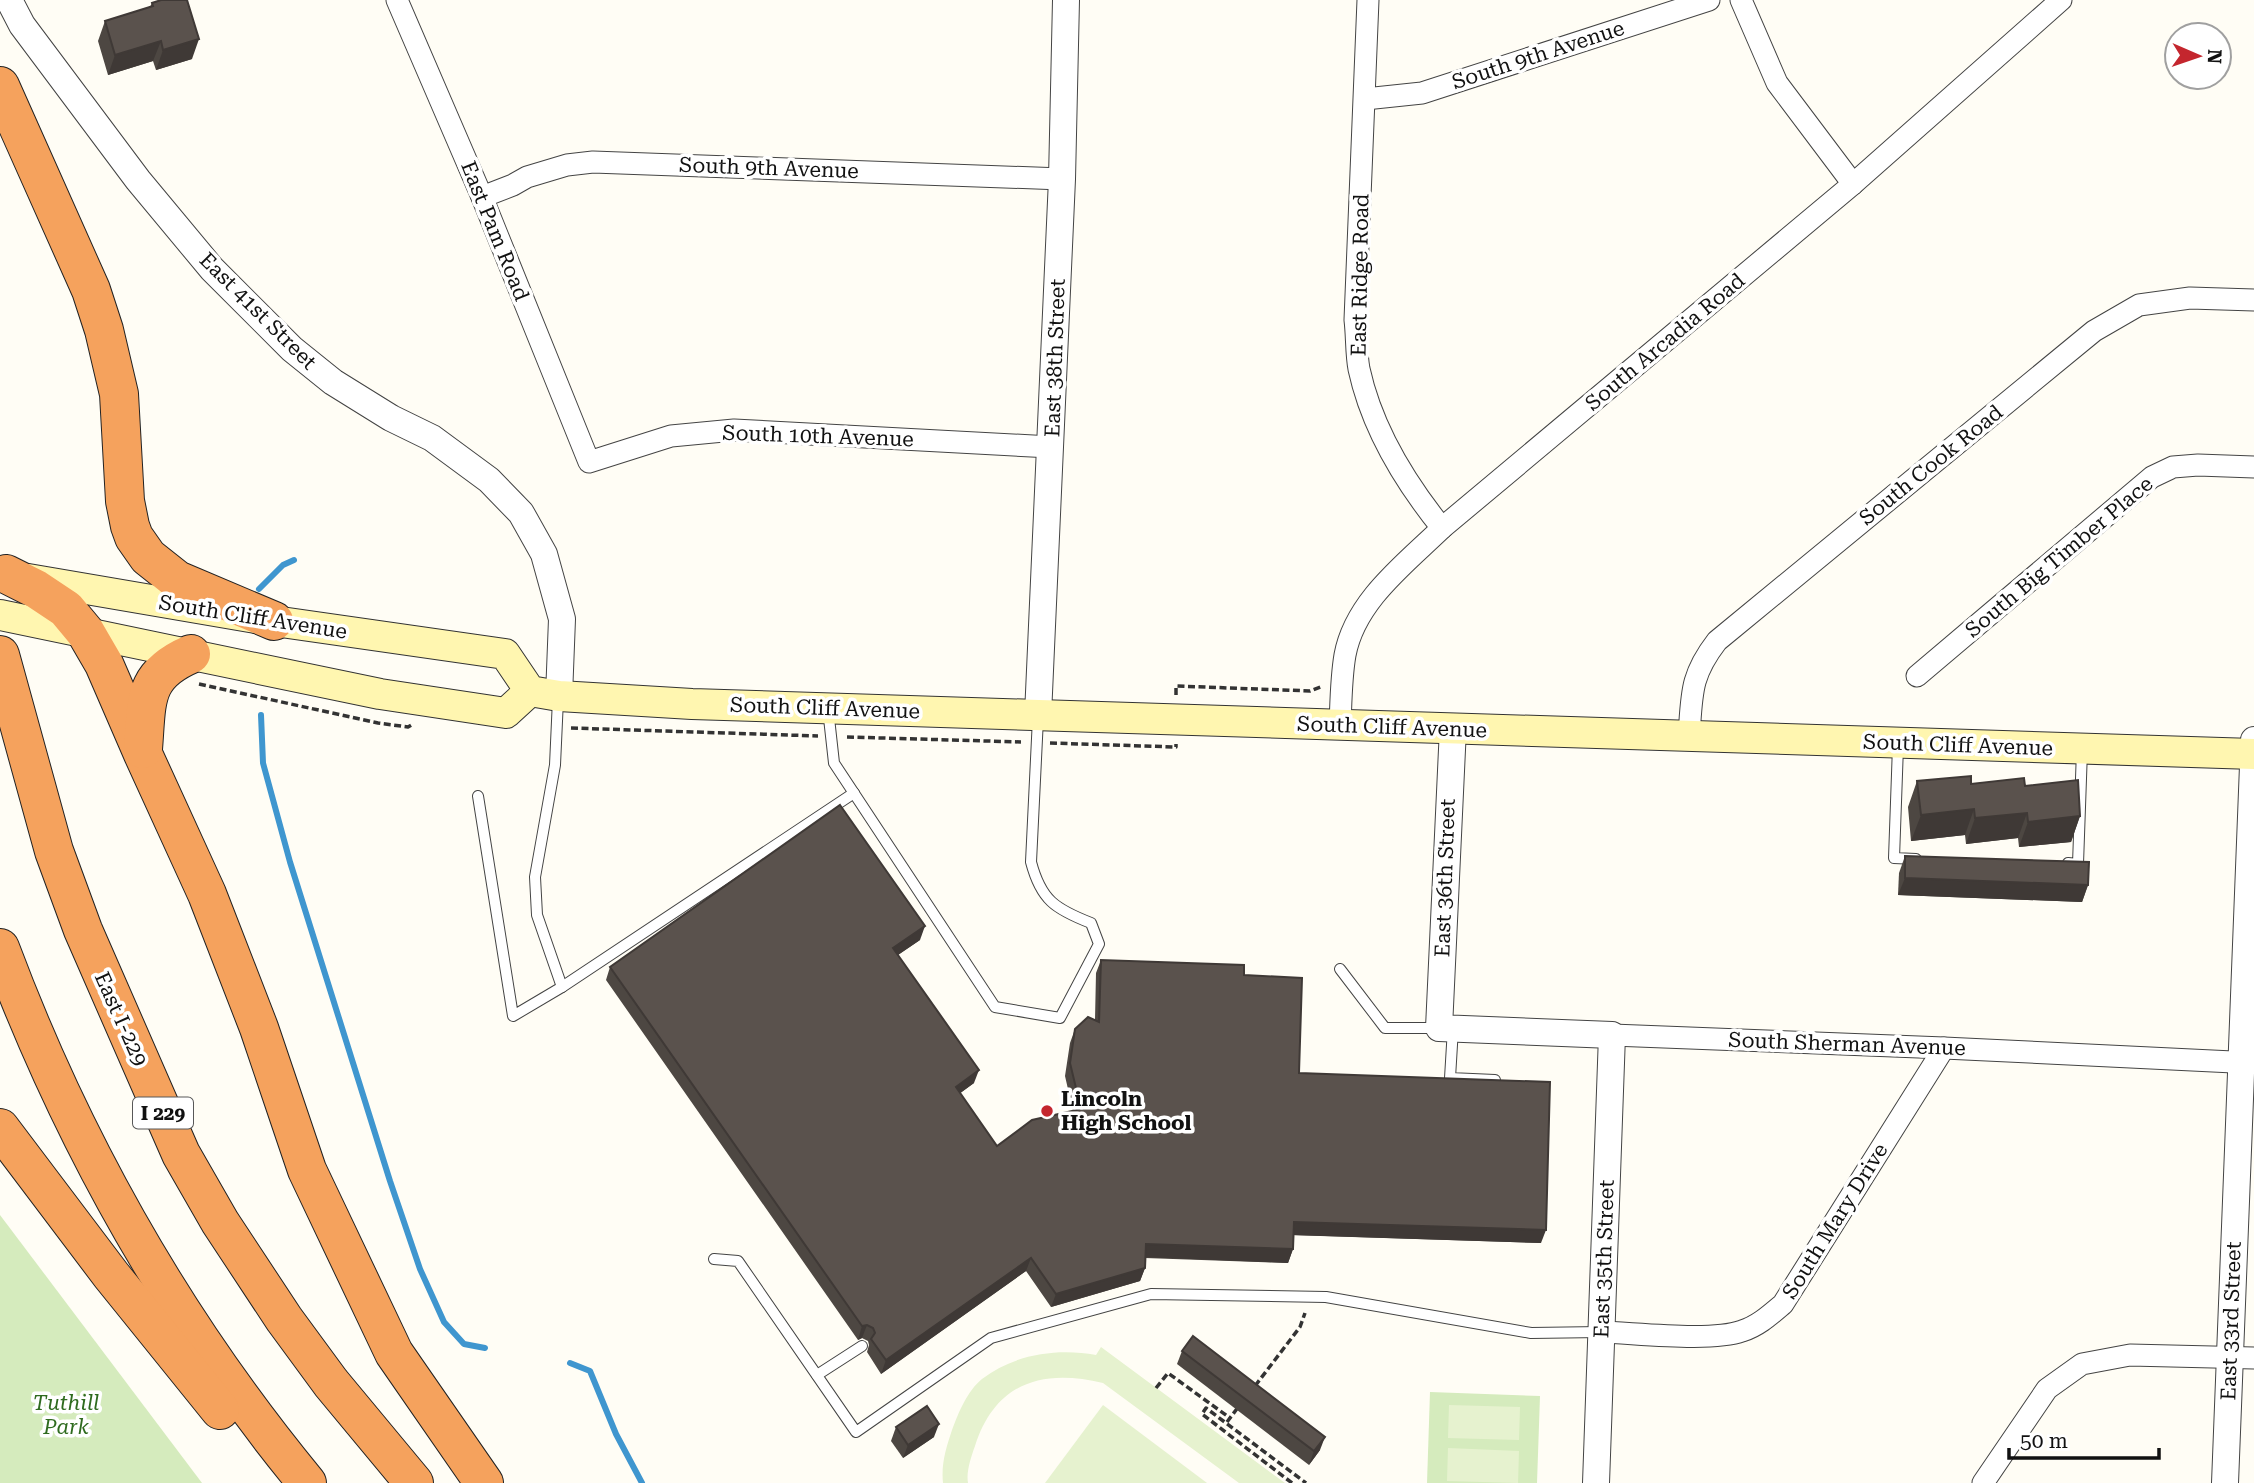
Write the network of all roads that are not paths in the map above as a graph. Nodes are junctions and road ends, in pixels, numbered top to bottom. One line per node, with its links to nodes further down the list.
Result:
1 (9, 0): 25 (street, East 41st Street)
2 (397, 0): 12 (street, East Pam Road)
3 (1066, 0): 10 (street, East 38th Street)
4 (1368, 0): 9 (street, East Ridge Road)
5 (1709, 0): 9 (street, South 9th Avenue)
6 (1741, 0): 11 (street)
7 (2061, 0): 11 (street, South Arcadia Road)
8 (0, 86): 20 (highway)
9 (1365, 99): 17 (street, East Ridge Road)
10 (1062, 178): 12 (street, South 9th Avenue); 14 (street, East 38th Street)
11 (1853, 184): 17 (street, South Arcadia Road)
12 (482, 197): 15 (street, East Pam Road)
13 (2254, 300): 30 (street, South Cook Road)
14 (1051, 447): 15 (street, South 10th Avenue); 29 (street, East 38th Street)
15 (589, 463)
16 (2254, 467): 24 (street, South Big Timber Place)
17 (1442, 528): 27 (street, South Arcadia Road)
18 (3, 574): 20 (main road, South Cliff Avenue); 21 (highway)
19 (0, 615): 21 (main road)
20 (274, 621): 25 (main road, South Cliff Avenue)
21 (86, 633): 22 (main road); 34 (highway)
22 (191, 654): 25 (main road); 34 (highway)
23 (0, 655): 56 (highway, East I-229 / I 229)
24 (1917, 676)
25 (544, 693): 26 (main road, South Cliff Avenue); 42 (lane)
26 (829, 722): 29 (main road, South Cliff Avenue); 36 (lane)
27 (1340, 726): 28 (main road, South Cliff Avenue); 29 (main road, South Cliff Avenue)
28 (1453, 728): 30 (main road, South Cliff Avenue); 43 (street, East 36th Street)
29 (1037, 729): 36 (lane)
30 (1689, 736): 32 (main road, South Cliff Avenue)
31 (2254, 740): 35 (street, East 33rd Street)
32 (1898, 743): 33 (main road, South Cliff Avenue); 38 (lane)
33 (2082, 749): 35 (main road, South Cliff Avenue); 39 (lane)
34 (143, 754): 57 (highway)
35 (2254, 754): 46 (street, East 33rd Street)
36 (854, 793): 42 (lane)
37 (478, 796): 42 (lane)
38 (1934, 859)
39 (2052, 863)
40 (0, 948): 55 (highway)
41 (1340, 969): 43 (lane)
42 (562, 987)
43 (1446, 1028): 44 (street, South Sherman Avenue); 47 (lane)
44 (1612, 1035): 45 (street, South Sherman Avenue); 50 (street, East 35th Street)
45 (1944, 1048): 46 (street, South Sherman Avenue); 50 (street, South Mary Drive)
46 (2248, 1063): 52 (street, East 33rd Street)
47 (1495, 1080)
48 (0, 1128): 54 (highway)
49 (713, 1259): 53 (lane)
50 (1601, 1332): 53 (lane); 58 (street, East 35th Street)
51 (862, 1346): 53 (lane)
52 (2242, 1358): 59 (street); 60 (street, East 33rd Street)
53 (817, 1375)
54 (283, 1483)
55 (307, 1483)
56 (414, 1483)
57 (484, 1483)
58 (1596, 1483)
59 (1983, 1483)
60 (2225, 1483)

